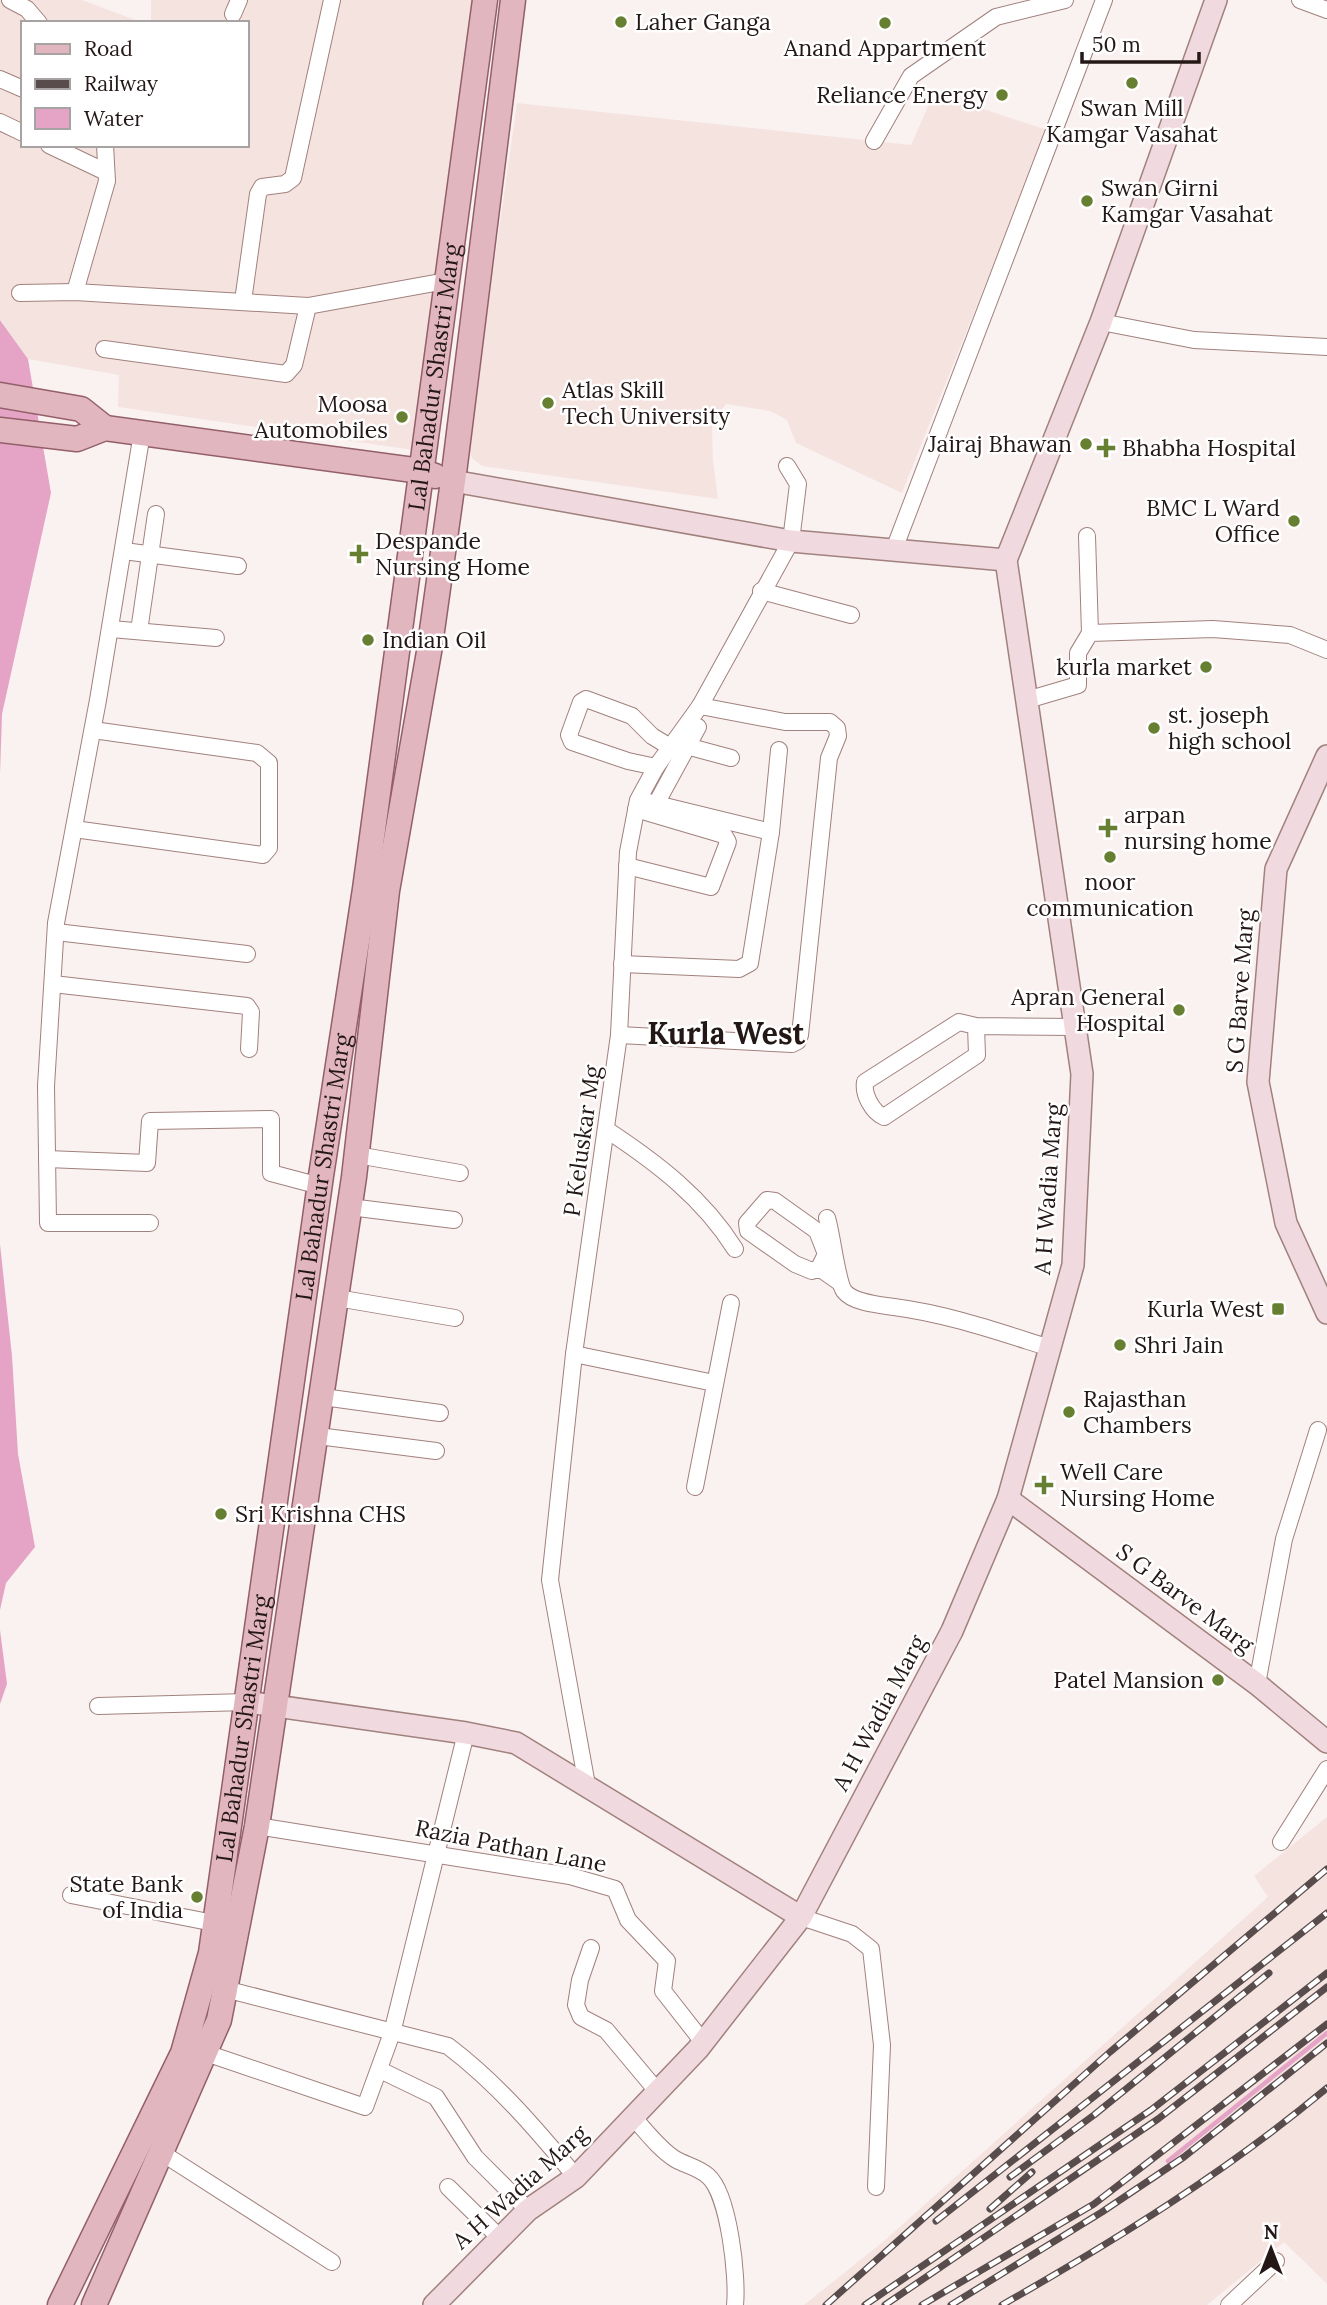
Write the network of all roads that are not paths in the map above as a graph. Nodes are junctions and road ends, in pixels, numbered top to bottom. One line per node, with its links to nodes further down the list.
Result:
1 (10, 0): 10 (street)
2 (332, 0): 22 (street)
3 (485, 0): 19 (main road, Lal Bahadur Shastri Marg)
4 (513, 0): 33 (main road, Lal Bahadur Shastri Marg)
5 (1065, 0): 15 (street)
6 (1104, 0): 38 (street)
7 (1216, 0): 24 (street)
8 (1300, 0): 9 (street)
9 (1327, 10)
10 (37, 21)
11 (0, 79): 12 (street)
12 (21, 88)
13 (0, 122): 14 (street)
14 (21, 132)
15 (874, 141)
16 (53, 147): 18 (street)
17 (105, 147): 18 (street)
18 (106, 172): 20 (street)
19 (446, 281): 23 (street); 32 (main road, Lal Bahadur Shastri Marg)
20 (75, 292): 21 (street); 22 (street)
21 (20, 293)
22 (243, 301): 23 (street)
23 (308, 306): 26 (street)
24 (1101, 322): 25 (street); 40 (street)
25 (1327, 347)
26 (104, 349)
27 (0, 395): 28 (main road)
28 (105, 428): 29 (main road); 30 (main road)
29 (0, 430)
30 (142, 433): 32 (main road); 37 (street)
31 (787, 466): 36 (street)
32 (421, 471): 33 (main road); 48 (main road, Lal Bahadur Shastri Marg)
33 (453, 481): 36 (street); 50 (main road, Lal Bahadur Shastri Marg)
34 (156, 514): 39 (street)
35 (1087, 536): 46 (street)
36 (791, 541): 38 (street); 42 (street, P Keluskar Mg)
37 (124, 551): 39 (street); 44 (street)
38 (893, 552): 40 (street)
39 (150, 555): 41 (street); 45 (street)
40 (1006, 560): 51 (street, A H Wadia Marg)
41 (238, 566)
42 (761, 591): 43 (street); 52 (street, P Keluskar Mg)
43 (851, 615)
44 (111, 629): 45 (street); 54 (street)
45 (139, 631): 47 (street)
46 (1090, 633): 49 (street); 51 (street)
47 (216, 638)
48 (397, 647): 50 (main road); 65 (main road, Lal Bahadur Shastri Marg)
49 (1327, 650)
50 (429, 652): 65 (main road, Lal Bahadur Shastri Marg)
51 (1027, 700): 72 (street, A H Wadia Marg)
52 (700, 706): 55 (street, P Keluskar Mg); 73 (street)
53 (698, 727): 55 (street)
54 (93, 730): 62 (street); 62 (street)
55 (677, 746): 58 (street); 59 (street, P Keluskar Mg); 59 (street); 61 (street)
56 (779, 750): 63 (street)
57 (1327, 756): 89 (street, S G Barve Marg)
58 (732, 758)
59 (656, 767): 60 (street, P Keluskar Mg)
60 (637, 804): 61 (street); 64 (street, P Keluskar Mg); 64 (street)
61 (656, 804): 63 (street)
62 (74, 829): 67 (street)
63 (771, 832): 69 (street)
64 (626, 870): 66 (street); 69 (street, P Keluskar Mg)
65 (376, 890): 77 (main road, Lal Bahadur Shastri Marg); 79 (main road, Lal Bahadur Shastri Marg)
66 (707, 895)
67 (56, 932): 68 (street); 70 (street)
68 (247, 954)
69 (622, 964): 73 (street, P Keluskar Mg)
70 (53, 984): 74 (street); 76 (street)
71 (976, 1026): 71 (street); 72 (street)
72 (1075, 1027): 91 (street, A H Wadia Marg)
73 (619, 1035): 75 (street, P Keluskar Mg)
74 (249, 1049)
75 (607, 1130): 84 (street); 92 (street, P Keluskar Mg)
76 (47, 1159): 79 (street); 83 (street)
77 (356, 1166): 78 (street); 79 (main road); 80 (main road, Lal Bahadur Shastri Marg)
78 (460, 1173)
79 (321, 1181): 102 (main road, Lal Bahadur Shastri Marg)
80 (350, 1207): 82 (street); 87 (main road, Lal Bahadur Shastri Marg)
81 (827, 1218): 86 (street)
82 (454, 1220)
83 (150, 1223)
84 (735, 1249)
85 (819, 1268): 85 (street); 86 (street)
86 (839, 1282): 91 (street)
87 (337, 1298): 90 (street); 94 (main road, Lal Bahadur Shastri Marg)
88 (731, 1303): 93 (street)
89 (1327, 1313)
90 (455, 1318)
91 (1050, 1348): 100 (street, A H Wadia Marg)
92 (574, 1354): 93 (street); 108 (street, P Keluskar Mg)
93 (714, 1383): 99 (street)
94 (323, 1397): 95 (street); 97 (main road, Lal Bahadur Shastri Marg)
95 (440, 1413)
96 (1318, 1430): 101 (street)
97 (317, 1436): 98 (street); 104 (main road, Lal Bahadur Shastri Marg)
98 (436, 1451)
99 (695, 1487)
100 (1008, 1499): 101 (street, S G Barve Marg); 113 (street, A H Wadia Marg)
101 (1257, 1684): 106 (street, S G Barve Marg)
102 (247, 1702): 103 (street); 104 (street); 114 (main road, Lal Bahadur Shastri Marg)
103 (98, 1706)
104 (276, 1707): 105 (street); 109 (main road, Lal Bahadur Shastri Marg)
105 (466, 1733): 108 (street); 111 (street)
106 (1327, 1742)
107 (1327, 1769): 110 (street)
108 (587, 1785): 113 (street)
109 (257, 1826): 111 (street, Razia Pathan Lane); 114 (main road, Lal Bahadur Shastri Marg)
110 (1281, 1842)
111 (437, 1853): 117 (street); 118 (street, Razia Pathan Lane)
112 (71, 1895): 114 (street)
113 (801, 1917): 118 (street, A H Wadia Marg); 126 (street)
114 (226, 1925): 116 (main road, Lal Bahadur Shastri Marg); 132 (main road, Lal Bahadur Shastri Marg)
115 (591, 1948): 121 (street)
116 (225, 1989): 117 (street); 119 (main road, Lal Bahadur Shastri Marg)
117 (392, 2033): 120 (street); 124 (street)
118 (703, 2042): 121 (street, A H Wadia Marg)
119 (206, 2053): 120 (street); 123 (main road, Lal Bahadur Shastri Marg)
120 (380, 2070): 127 (street)
121 (657, 2091): 122 (street, A H Wadia Marg)
122 (632, 2117): 124 (street, A H Wadia Marg); 134 (street)
123 (162, 2153): 130 (street); 131 (main road, Lal Bahadur Shastri Marg)
124 (576, 2177): 127 (street, A H Wadia Marg)
125 (448, 2187): 128 (street)
126 (876, 2187)
127 (528, 2210): 128 (street, A H Wadia Marg)
128 (500, 2238): 133 (street, A H Wadia Marg)
129 (1276, 2261): 135 (street)
130 (332, 2262)
131 (99, 2303)
132 (60, 2305)
133 (434, 2305)
134 (735, 2305)
135 (1229, 2305)

